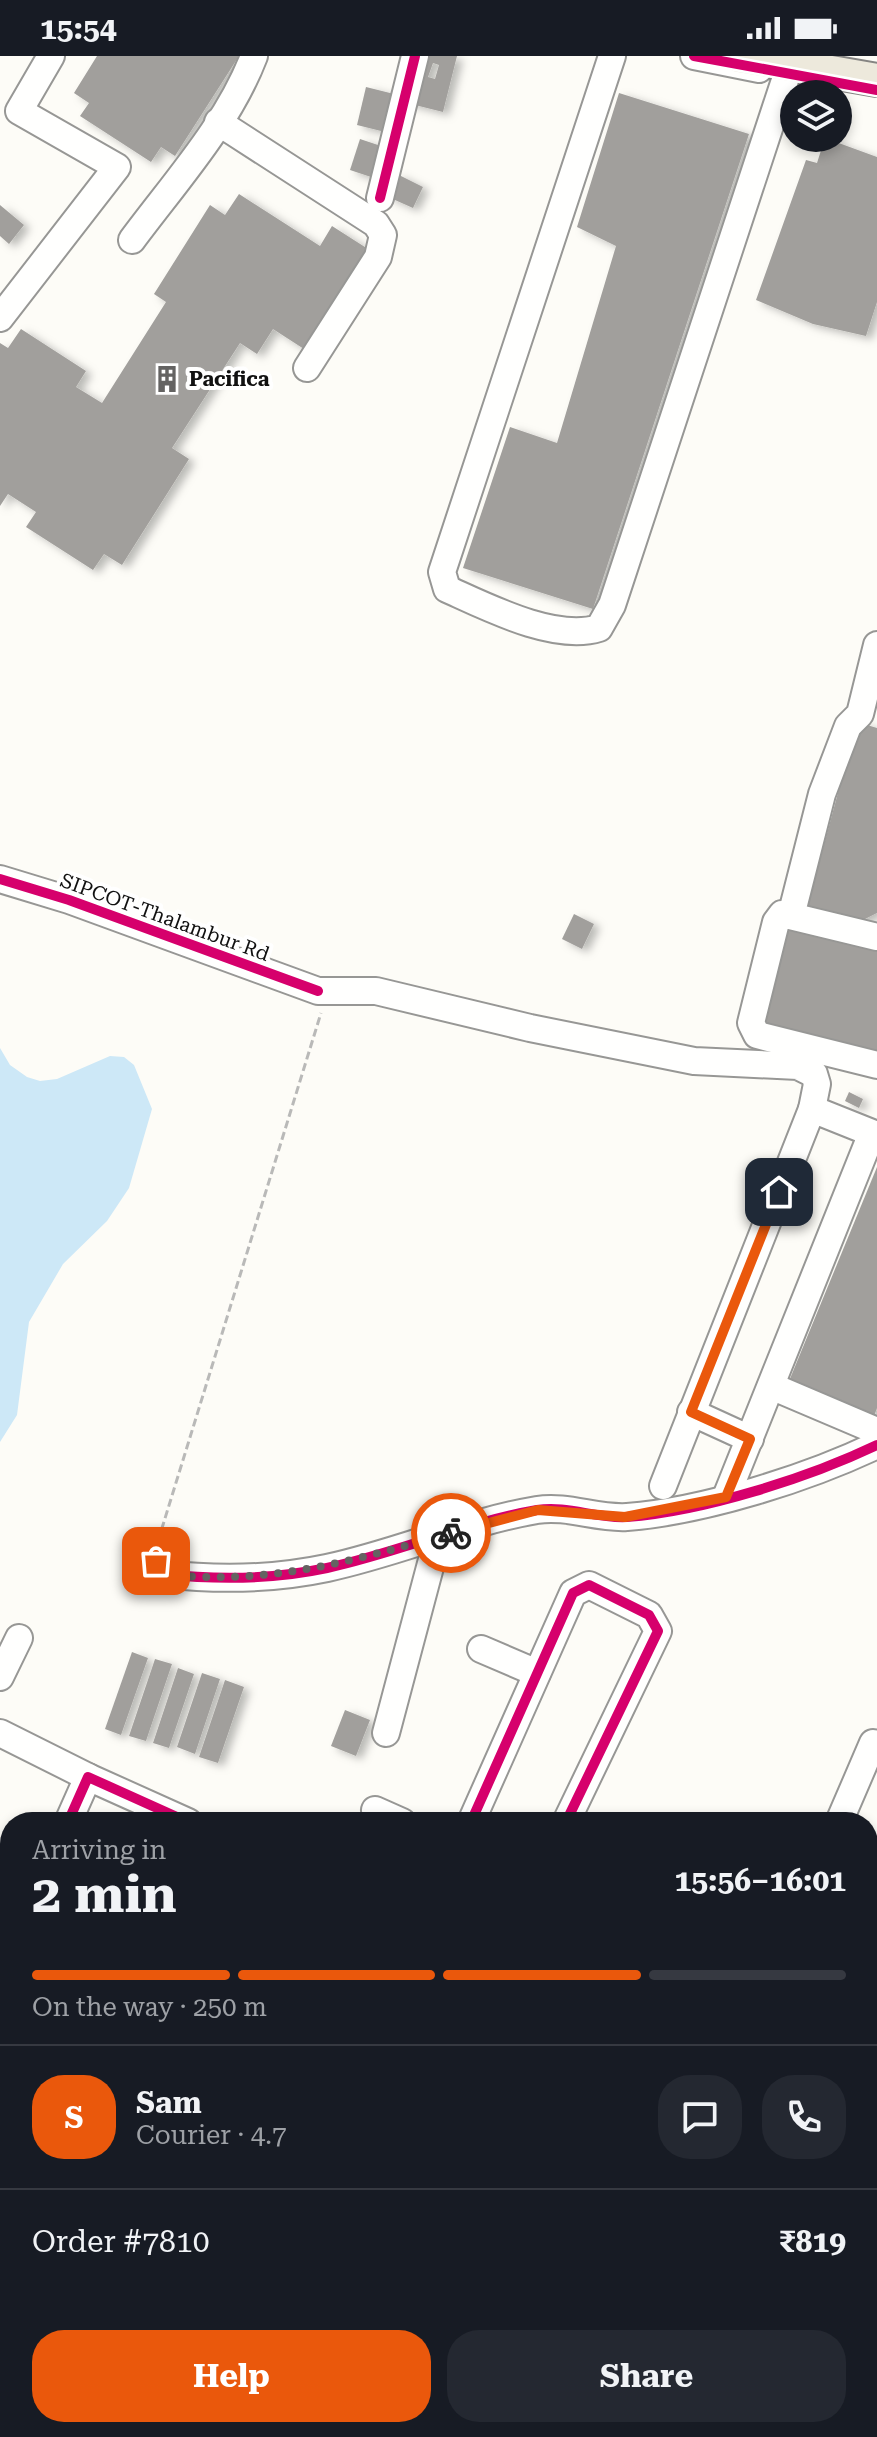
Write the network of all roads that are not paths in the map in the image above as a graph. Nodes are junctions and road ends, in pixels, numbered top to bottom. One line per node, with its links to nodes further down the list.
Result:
1 (51, 56): 13 (street)
2 (254, 56): 10 (street)
3 (415, 56): 11 (street)
4 (612, 56): 7 (street)
5 (694, 56): 7 (street)
6 (739, 56): 8 (main road)
7 (787, 74): 9 (street)
8 (877, 80)
9 (877, 90)
10 (218, 122): 12 (street); 14 (street)
11 (380, 198)
12 (132, 240)
13 (0, 318)
14 (307, 368)
15 (877, 645): 16 (street)
16 (868, 716): 18 (street)
17 (0, 879): 21 (street, SIPCOT-Thalambur Rd)
18 (791, 916): 19 (street); 20 (street)
19 (877, 937)
20 (877, 1065)
21 (812, 1109): 22 (street); 24 (street)
22 (874, 1134): 23 (street)
23 (771, 1386): 25 (street); 26 (street)
24 (691, 1412): 26 (street); 28 (street)
25 (877, 1431)
26 (750, 1439): 29 (street)
27 (877, 1445): 29 (street)
28 (663, 1486)
29 (726, 1497): 30 (street)
30 (438, 1537): 31 (street); 37 (street)
31 (156, 1561)
32 (19, 1638): 35 (street)
33 (481, 1649): 34 (street)
34 (537, 1673): 44 (street); 45 (street)
35 (0, 1677)
36 (0, 1733): 39 (street)
37 (386, 1733)
38 (873, 1743): 46 (street)
39 (88, 1777): 41 (street); 42 (street)
40 (375, 1810): 43 (street)
41 (72, 1812)
42 (166, 1812)
43 (380, 1812)
44 (475, 1812)
45 (571, 1812)
46 (843, 1812)

